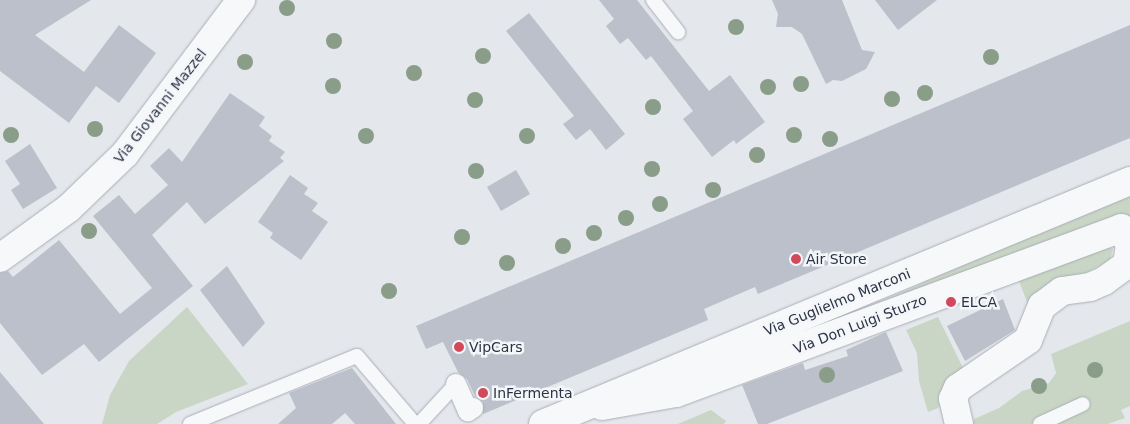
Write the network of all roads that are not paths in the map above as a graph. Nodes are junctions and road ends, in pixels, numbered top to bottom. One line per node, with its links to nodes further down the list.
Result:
1 (241, 0): 6 (street, Via Giovanni Mazzel)
2 (653, 0): 3 (lane)
3 (678, 32)
4 (1130, 181): 10 (street, Via Guglielmo Marconi)
5 (1128, 236): 10 (street, Via Don Luigi Sturzo); 14 (street, Via Don Luigi Sturzo)
6 (0, 258)
7 (456, 384): 9 (street); 12 (lane)
8 (1083, 404): 15 (lane)
9 (473, 408)
10 (576, 410): 13 (street, Via Guglielmo Marconi)
11 (190, 424): 12 (lane)
12 (417, 424)
13 (543, 424)
14 (959, 424)
15 (1040, 424)

